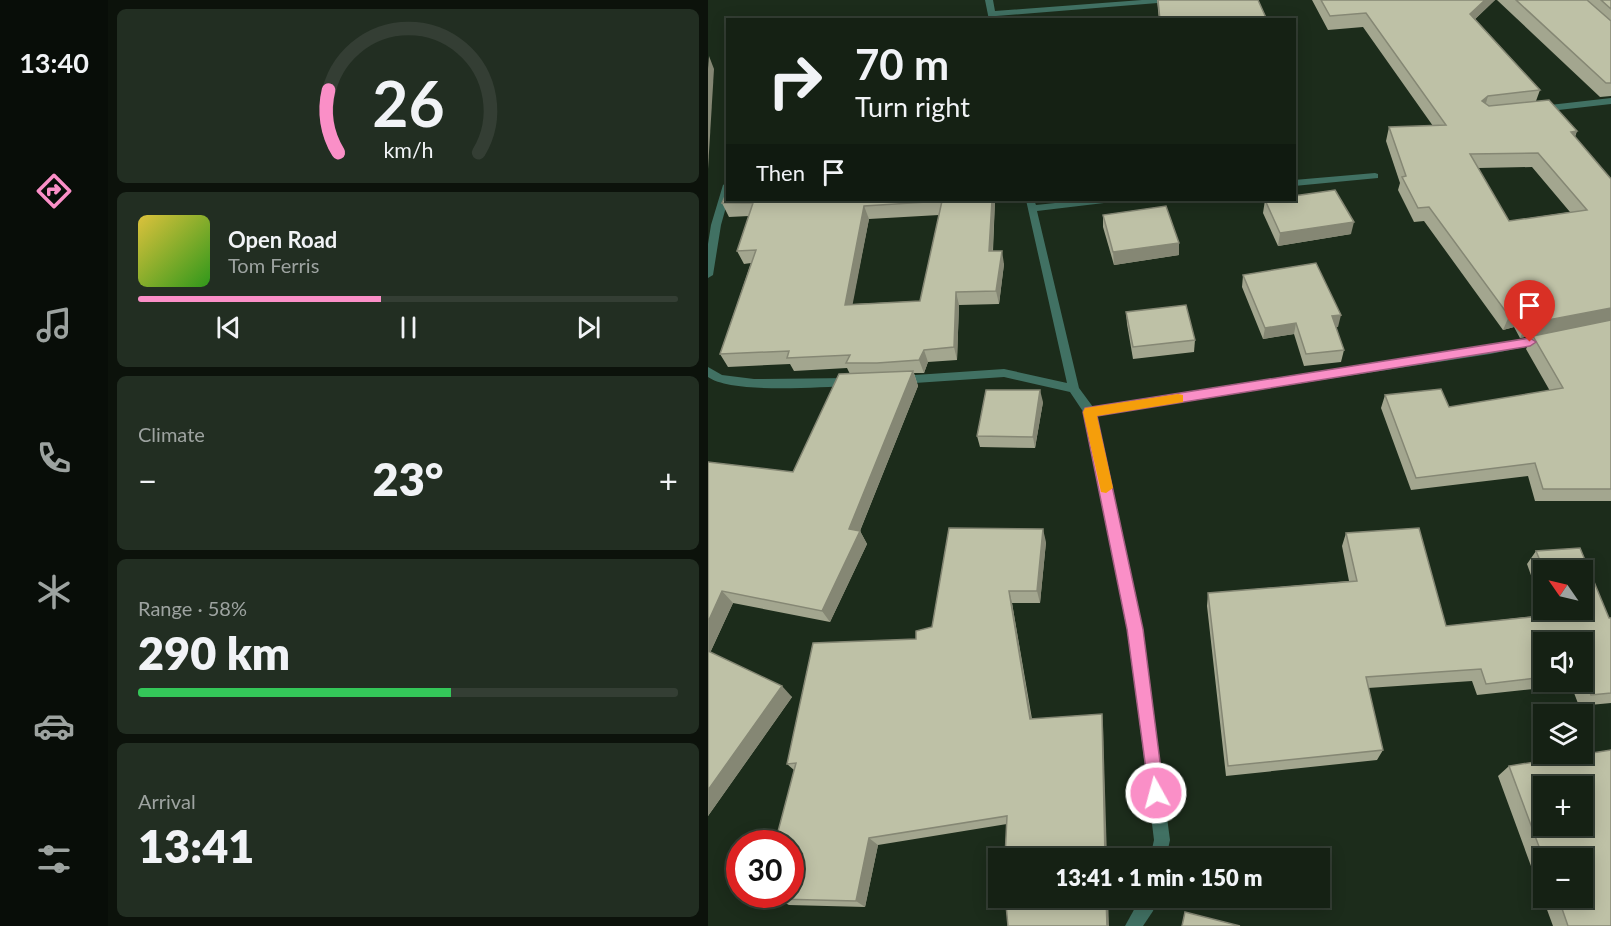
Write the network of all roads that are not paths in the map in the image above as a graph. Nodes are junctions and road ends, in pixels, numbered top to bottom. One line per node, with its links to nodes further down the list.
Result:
1 (989, 0): 3 (street)
2 (1170, 0): 3 (street)
3 (992, 17)
4 (1611, 101): 5 (street)
5 (1530, 110)
6 (1375, 176): 7 (street)
7 (1296, 183)
8 (726, 192): 11 (street)
9 (1086, 201): 10 (street)
10 (1030, 204): 16 (street)
11 (708, 275)
12 (1556, 337): 17 (street)
13 (708, 371): 14 (street)
14 (859, 382)
15 (882, 382): 16 (street)
16 (1074, 389): 17 (street)
17 (1090, 412): 18 (street)
18 (1160, 848)
19 (1146, 908): 20 (street)
20 (1133, 926)

